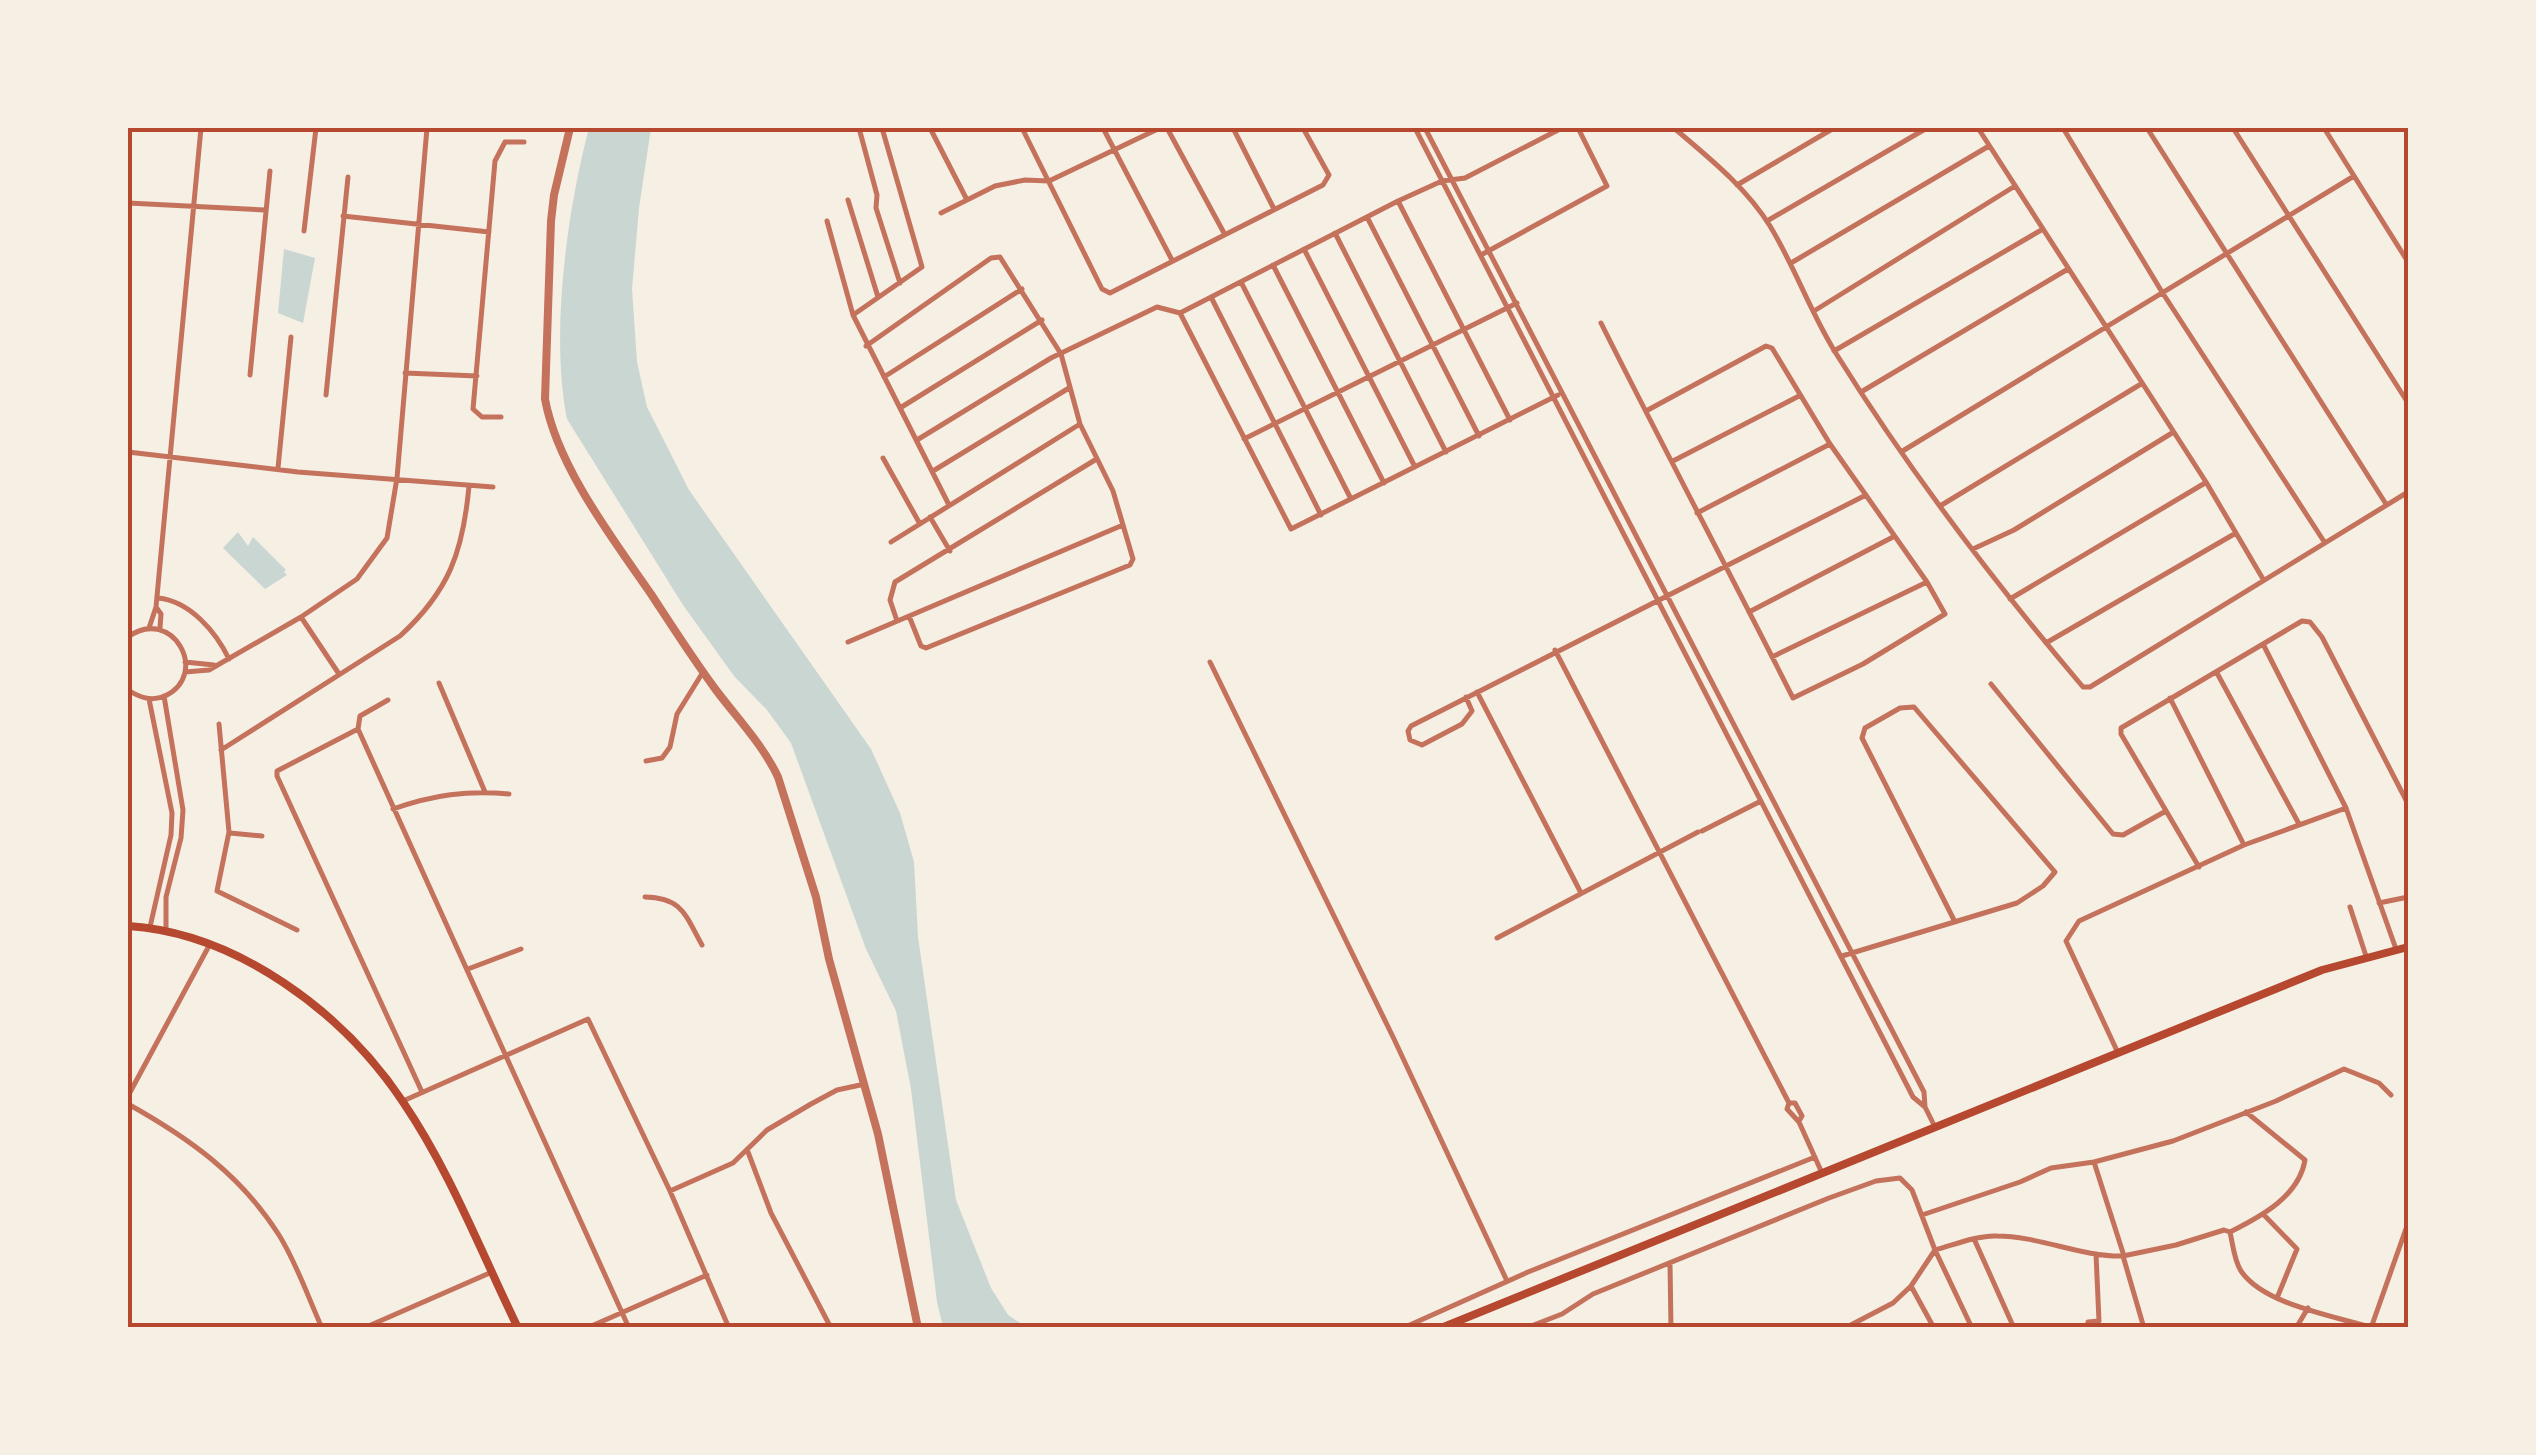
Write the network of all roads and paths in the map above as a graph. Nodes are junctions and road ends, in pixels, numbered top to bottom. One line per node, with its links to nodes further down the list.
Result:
1 (129, 128): 26 (street)
2 (201, 128): 42 (street)
3 (316, 128): 53 (street)
4 (427, 128): 51 (street)
5 (570, 128): 170 (street)
6 (859, 128): 67 (street)
7 (882, 128): 67 (street)
8 (930, 128): 38 (street)
9 (1022, 128): 34 (street)
10 (1103, 128): 29 (street)
11 (1164, 128): 29 (street); 55 (street)
12 (1233, 128): 43 (street)
13 (1303, 128): 43 (street)
14 (1415, 128): 35 (street)
15 (1425, 128): 33 (street)
16 (1562, 128): 33 (street)
17 (1578, 128): 58 (street)
18 (1674, 128): 36 (street)
19 (1834, 128): 36 (street)
20 (1927, 128): 50 (street)
21 (1978, 128): 28 (street)
22 (2062, 128): 69 (street)
23 (2147, 128): 59 (street)
24 (2233, 128): 46 (street)
25 (2324, 128): 31 (street)
26 (128, 140)
27 (524, 142): 54 (street)
28 (1989, 146): 37 (street); 63 (street)
29 (1115, 150): 34 (street); 61 (street)
30 (270, 171): 44 (street)
31 (2354, 176): 46 (street); 62 (street)
32 (348, 177): 47 (street)
33 (1452, 179): 35 (street); 58 (street)
34 (1049, 181): 38 (street); 61 (street)
35 (1442, 181): 40 (street); 60 (street)
36 (1737, 184): 50 (street)
37 (2015, 186): 52 (street); 74 (street)
38 (966, 198): 45 (street)
39 (848, 200): 70 (street)
40 (1398, 201): 48 (street); 80 (street)
41 (128, 203): 42 (street)
42 (194, 206): 44 (street); 116 (street)
43 (1273, 208): 55 (street)
44 (265, 210): 88 (street)
45 (941, 213)
46 (2288, 215): 59 (street); 100 (street)
47 (343, 216): 51 (street); 97 (street)
48 (1367, 217): 56 (street); 82 (street)
49 (827, 221): 76 (street)
50 (1767, 222): 63 (street)
51 (419, 223): 54 (street); 87 (street)
52 (2043, 228): 65 (street); 84 (street)
53 (304, 232)
54 (490, 232): 89 (street)
55 (1224, 233): 61 (street)
56 (1335, 233): 57 (street); 86 (street)
57 (1304, 249): 64 (street); 90 (street)
58 (1490, 250): 60 (street); 72 (street)
59 (2228, 253): 69 (street); 131 (street)
60 (1480, 255): 73 (street)
61 (1172, 260)
62 (2408, 262)
63 (1792, 263): 74 (street)
64 (1273, 265): 66 (street); 94 (street)
65 (2068, 270): 79 (street); 95 (street)
66 (1241, 282): 71 (street); 102 (street)
67 (900, 283): 70 (street)
68 (1022, 288): 77 (street); 83 (street); 91 (street)
69 (2162, 292): 79 (street); 142 (street)
70 (878, 297): 76 (street)
71 (1211, 297): 75 (street); 107 (street)
72 (1517, 303): 73 (street); 96 (street)
73 (1507, 308): 80 (street); 99 (street)
74 (1814, 311): 84 (street)
75 (1180, 313): 85 (street); 110 (street)
76 (852, 316): 83 (street)
77 (1042, 320): 85 (street); 101 (street)
78 (1602, 323): 103 (street)
79 (2106, 327): 92 (street); 115 (street)
80 (1463, 328): 82 (street); 105 (street)
81 (291, 337): 121 (street)
82 (1432, 344): 86 (street); 109 (street)
83 (866, 346): 91 (street)
84 (1834, 351): 95 (street)
85 (1061, 354): 93 (street); 111 (street)
86 (1400, 360): 90 (street); 114 (street)
87 (405, 373): 89 (street); 123 (street)
88 (250, 376)
89 (477, 376): 104 (street)
90 (1368, 376): 94 (street); 120 (street)
91 (884, 377): 101 (street)
92 (2141, 384): 108 (street); 133 (street)
93 (1070, 388): 106 (street); 122 (street)
94 (1337, 392): 102 (street); 125 (street)
95 (1861, 392): 115 (street)
96 (1563, 393): 99 (street); 148 (street)
97 (326, 394)
98 (1799, 396): 103 (street); 112 (street); 119 (street)
99 (1555, 397): 105 (street); 151 (street)
100 (2408, 402)
101 (900, 408): 111 (street)
102 (1305, 408): 107 (street); 130 (street)
103 (1646, 412): 119 (street)
104 (501, 417)
105 (1510, 420): 109 (street)
106 (1080, 424): 118 (street); 132 (street)
107 (1274, 424): 110 (street); 135 (street)
108 (2172, 433): 124 (street); 143 (street)
109 (1478, 436): 114 (street)
110 (1244, 439): 135 (street)
111 (917, 440): 122 (street)
112 (1830, 444): 129 (street); 134 (street)
113 (128, 452): 116 (street)
114 (1446, 452): 120 (street)
115 (1901, 452): 133 (street)
116 (172, 456): 121 (street); 149 (street)
117 (883, 458): 137 (street)
118 (1095, 460): 138 (street); 144 (street)
119 (1672, 462): 134 (street)
120 (1415, 468): 125 (street)
121 (278, 469): 123 (street)
122 (933, 471): 132 (street)
123 (396, 478): 126 (street); 155 (street)
124 (2206, 482): 139 (street); 150 (street)
125 (1384, 483): 130 (street)
126 (469, 486): 127 (street); 172 (street)
127 (493, 487)
128 (2408, 492): 131 (street)
129 (1866, 495): 140 (street); 145 (street)
130 (1352, 499): 135 (street)
131 (2386, 504): 142 (street)
132 (949, 505): 136 (street)
133 (1940, 506): 143 (street)
134 (1697, 513): 145 (street)
135 (1321, 515)
136 (930, 518): 137 (street); 144 (street)
137 (920, 524): 141 (street)
138 (1123, 525): 154 (street); 154 (street)
139 (2236, 533): 146 (street); 161 (street)
140 (1894, 536): 147 (street); 153 (street)
141 (891, 542)
142 (2325, 543): 146 (street)
143 (1973, 549): 150 (street)
144 (950, 551): 156 (street)
145 (1726, 567): 148 (street); 153 (street)
146 (2263, 578): 161 (street)
147 (1928, 582): 164 (street); 164 (street)
148 (1666, 597): 151 (street); 219 (street)
149 (157, 598): 152 (street); 165 (street)
150 (2010, 599): 161 (street)
151 (1658, 601): 163 (street); 191 (street)
152 (156, 608): 157 (street); 158 (street)
153 (1749, 612): 164 (street)
154 (908, 616): 156 (street)
155 (301, 617): 165 (street); 172 (street)
156 (897, 621): 160 (street)
157 (149, 628): 158 (street); 159 (street)
158 (160, 630): 166 (street)
159 (128, 637)
160 (848, 642)
161 (2046, 643)
162 (2263, 644): 171 (street); 190 (street); 192 (street)
163 (1555, 650): 176 (street); 201 (street)
164 (1772, 657)
165 (229, 659): 168 (street)
166 (185, 662): 168 (street); 169 (street)
167 (1210, 662): 256 (street)
168 (217, 664): 169 (street)
169 (185, 672): 177 (street)
170 (703, 672): 185 (street); 225 (street)
171 (2216, 672): 179 (street); 197 (street)
172 (340, 674): 184 (street)
173 (438, 683): 188 (street)
174 (1991, 684): 195 (street)
175 (128, 690): 180 (street)
176 (1477, 692): 178 (street); 203 (street)
177 (164, 696): 180 (street); 186 (street)
178 (1466, 697): 178 (street)
179 (2170, 698): 195 (street); 200 (street)
180 (149, 699): 187 (street)
181 (388, 700): 183 (street)
182 (219, 724): 184 (street)
183 (358, 729): 193 (street); 226 (street)
184 (222, 750): 198 (street)
185 (646, 760)
186 (175, 762): 187 (street); 194 (street)
187 (164, 764): 196 (street)
188 (485, 792): 189 (street); 193 (street)
189 (509, 794)
190 (2408, 800)
191 (1761, 801): 201 (street); 220 (street)
192 (2346, 808): 197 (street); 206 (street)
193 (394, 809): 222 (street)
194 (183, 810): 196 (street); 211 (street)
195 (2166, 811): 202 (street)
196 (172, 813): 210 (street)
197 (2300, 824): 200 (street)
198 (228, 832): 199 (street); 212 (street)
199 (262, 836)
200 (2244, 845): 202 (street)
201 (1658, 852): 203 (street); 235 (street)
202 (2199, 867): 224 (street)
203 (1580, 891): 213 (street)
204 (2408, 896): 206 (street)
205 (645, 897): 215 (street)
206 (2380, 903): 218 (street)
207 (2350, 907): 221 (street)
208 (1955, 922): 208 (street); 219 (street)
209 (128, 926): 210 (main road)
210 (150, 927): 211 (main road)
211 (166, 929): 214 (main road)
212 (298, 930)
213 (1496, 938)
214 (210, 944): 228 (street); 229 (main road)
215 (702, 945)
216 (2408, 947): 218 (main road)
217 (521, 949): 222 (street)
218 (2396, 949): 221 (main road)
219 (1853, 952): 220 (street); 231 (street)
220 (1842, 956): 231 (street)
221 (2366, 956): 224 (main road)
222 (466, 970): 223 (street)
223 (505, 1054): 226 (street); 240 (street); 260 (street)
224 (2118, 1054): 233 (main road)
225 (864, 1084): 234 (street); 269 (street)
226 (422, 1092): 229 (street)
227 (2391, 1095): 232 (street)
228 (128, 1096)
229 (403, 1101): 254 (main road)
230 (128, 1104): 262 (street)
231 (1925, 1108): 233 (street)
232 (2246, 1112): 236 (street); 243 (street)
233 (1935, 1127): 238 (main road)
234 (748, 1152): 240 (street); 268 (street)
235 (1815, 1157): 237 (street); 238 (street)
236 (2094, 1162): 244 (street); 252 (street)
237 (1776, 1172): 239 (street); 241 (street)
238 (1822, 1173): 239 (main road)
239 (1783, 1189): 242 (main road)
240 (670, 1191): 255 (street)
241 (1726, 1193): 242 (street); 246 (street)
242 (1734, 1209): 248 (main road)
243 (2263, 1214): 247 (street); 258 (street)
244 (1922, 1215): 250 (street); 253 (street)
245 (2408, 1223): 261 (street)
246 (1648, 1226): 248 (street); 256 (street)
247 (2230, 1232): 252 (street); 258 (street)
248 (1656, 1240): 271 (main road)
249 (1974, 1241): 250 (street); 251 (street); 277 (street)
250 (1934, 1250): 257 (street); 276 (street)
251 (2096, 1254): 252 (street); 278 (street)
252 (2123, 1256): 279 (street)
253 (1670, 1264): 272 (street); 273 (street)
254 (492, 1272): 263 (street); 264 (main road)
255 (706, 1275): 260 (street); 267 (street)
256 (1506, 1281): 270 (street)
257 (1911, 1286): 274 (street); 275 (street)
258 (2278, 1298): 259 (street)
259 (2308, 1308): 261 (street); 280 (street)
260 (622, 1312): 265 (street); 266 (street)
261 (2371, 1327)
262 (322, 1328)
263 (364, 1328)
264 (518, 1328)
265 (587, 1328)
266 (629, 1328)
267 (729, 1328)
268 (830, 1328)
269 (918, 1328)
270 (1403, 1328)
271 (1441, 1328)
272 (1526, 1328)
273 (1672, 1328)
274 (1844, 1328)
275 (1934, 1328)
276 (1972, 1328)
277 (2014, 1328)
278 (2087, 1328)
279 (2144, 1328)
280 (2296, 1328)

